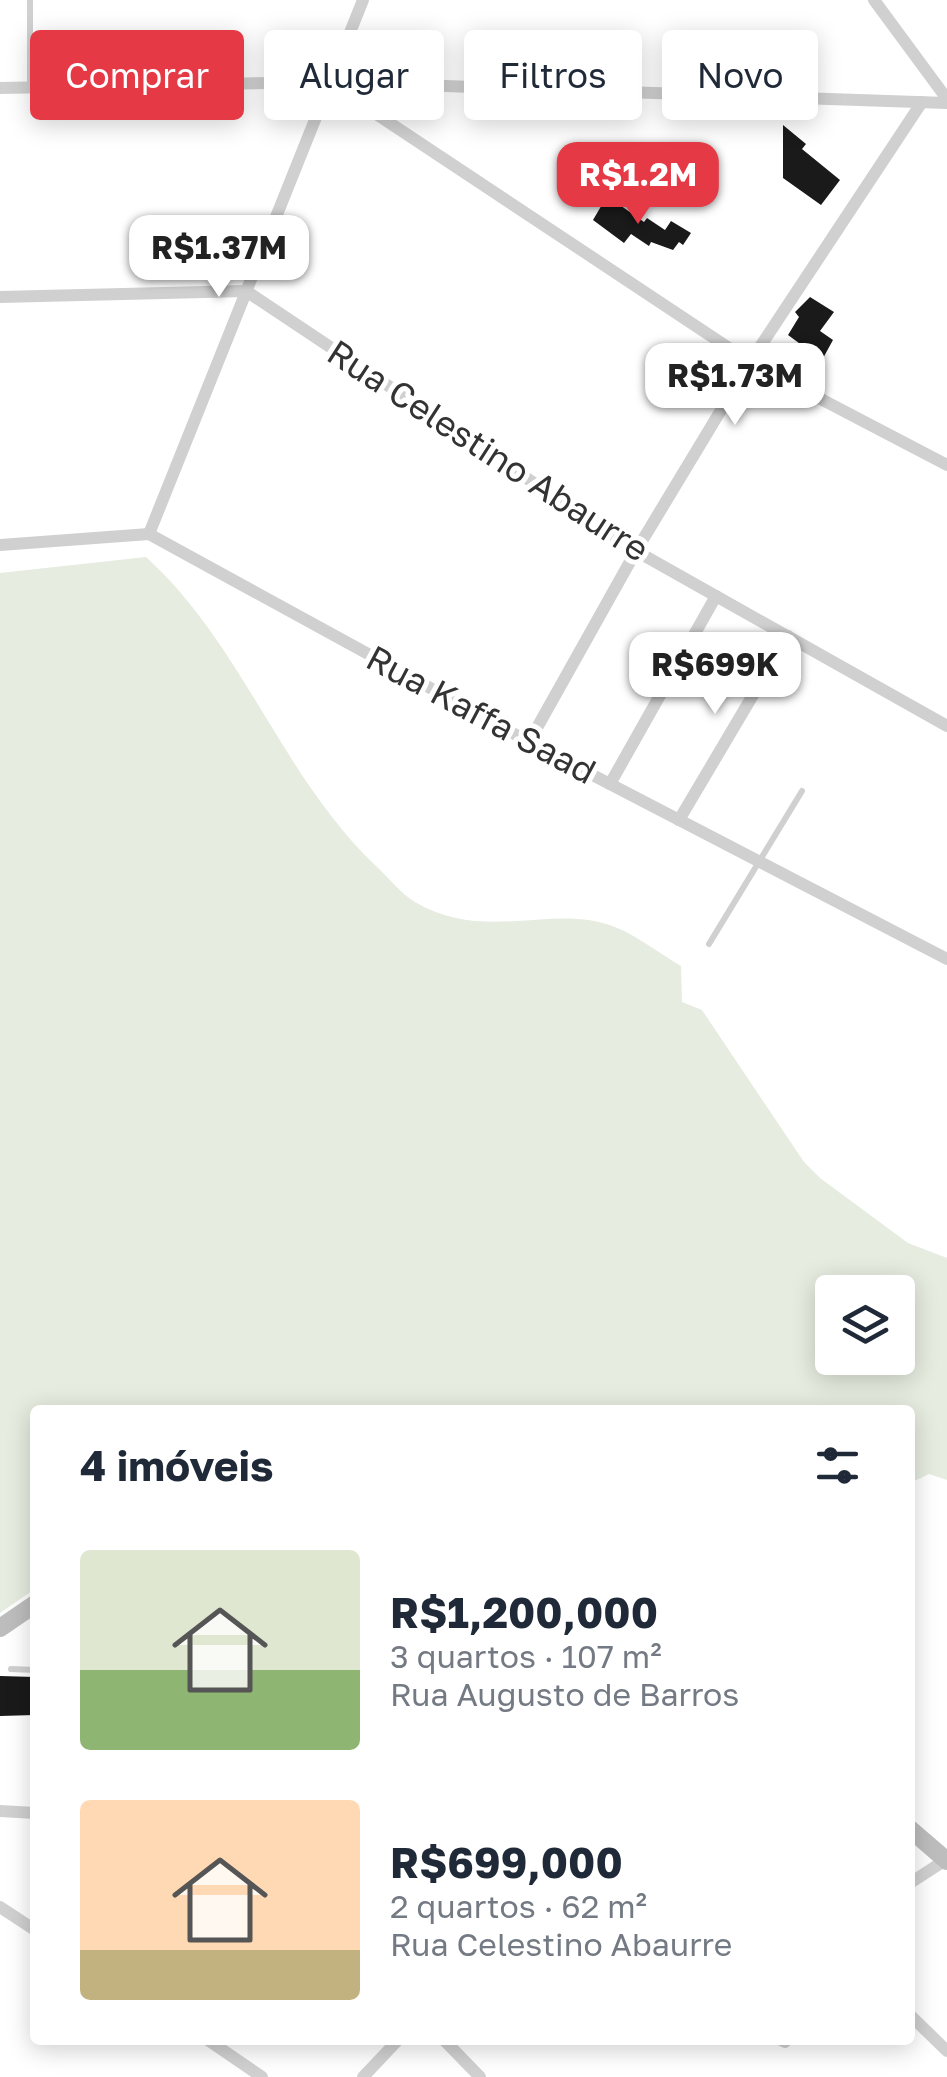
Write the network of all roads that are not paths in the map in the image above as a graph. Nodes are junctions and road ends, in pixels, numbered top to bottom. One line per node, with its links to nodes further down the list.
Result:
1 (362, 0): 5 (street)
2 (874, 0): 9 (street)
3 (30, 1): 4 (lane)
4 (30, 30)
5 (350, 30)
6 (444, 86): 10 (street)
7 (0, 88): 8 (street)
8 (30, 88)
9 (947, 101): 10 (street)
10 (922, 102): 15 (street)
11 (314, 120): 13 (street)
12 (386, 120): 15 (street)
13 (246, 291): 14 (street); 17 (street); 19 (street, Rua Celestino Abaurre)
14 (0, 297)
15 (750, 362): 16 (street); 19 (street)
16 (947, 465)
17 (149, 534): 18 (street); 23 (street, Rua Kaffa Saad)
18 (0, 545)
19 (636, 550): 20 (street, Rua Celestino Abaurre); 23 (street)
20 (716, 596): 21 (street, Rua Celestino Abaurre); 24 (street)
21 (788, 636): 22 (street, Rua Celestino Abaurre); 26 (street)
22 (947, 726)
23 (529, 742): 24 (street, Rua Kaffa Saad)
24 (610, 784): 26 (street, Rua Kaffa Saad)
25 (802, 791): 27 (lane)
26 (679, 820): 27 (street, Rua Kaffa Saad)
27 (759, 862): 28 (lane); 29 (street, Rua Kaffa Saad)
28 (708, 944)
29 (947, 959)
30 (30, 1607): 31 (street)
31 (0, 1628)
32 (11, 1670): 33 (lane)
33 (30, 1670)
34 (0, 1811): 35 (street)
35 (30, 1813)
36 (915, 1832): 37 (street)
37 (946, 1860): 38 (street)
38 (915, 1880)
39 (0, 1907): 40 (street)
40 (30, 1927)
41 (915, 2019): 45 (street)
42 (215, 2045): 46 (street)
43 (393, 2045): 47 (street)
44 (449, 2045): 48 (street)
45 (947, 2051)
46 (262, 2077)
47 (363, 2077)
48 (480, 2077)

